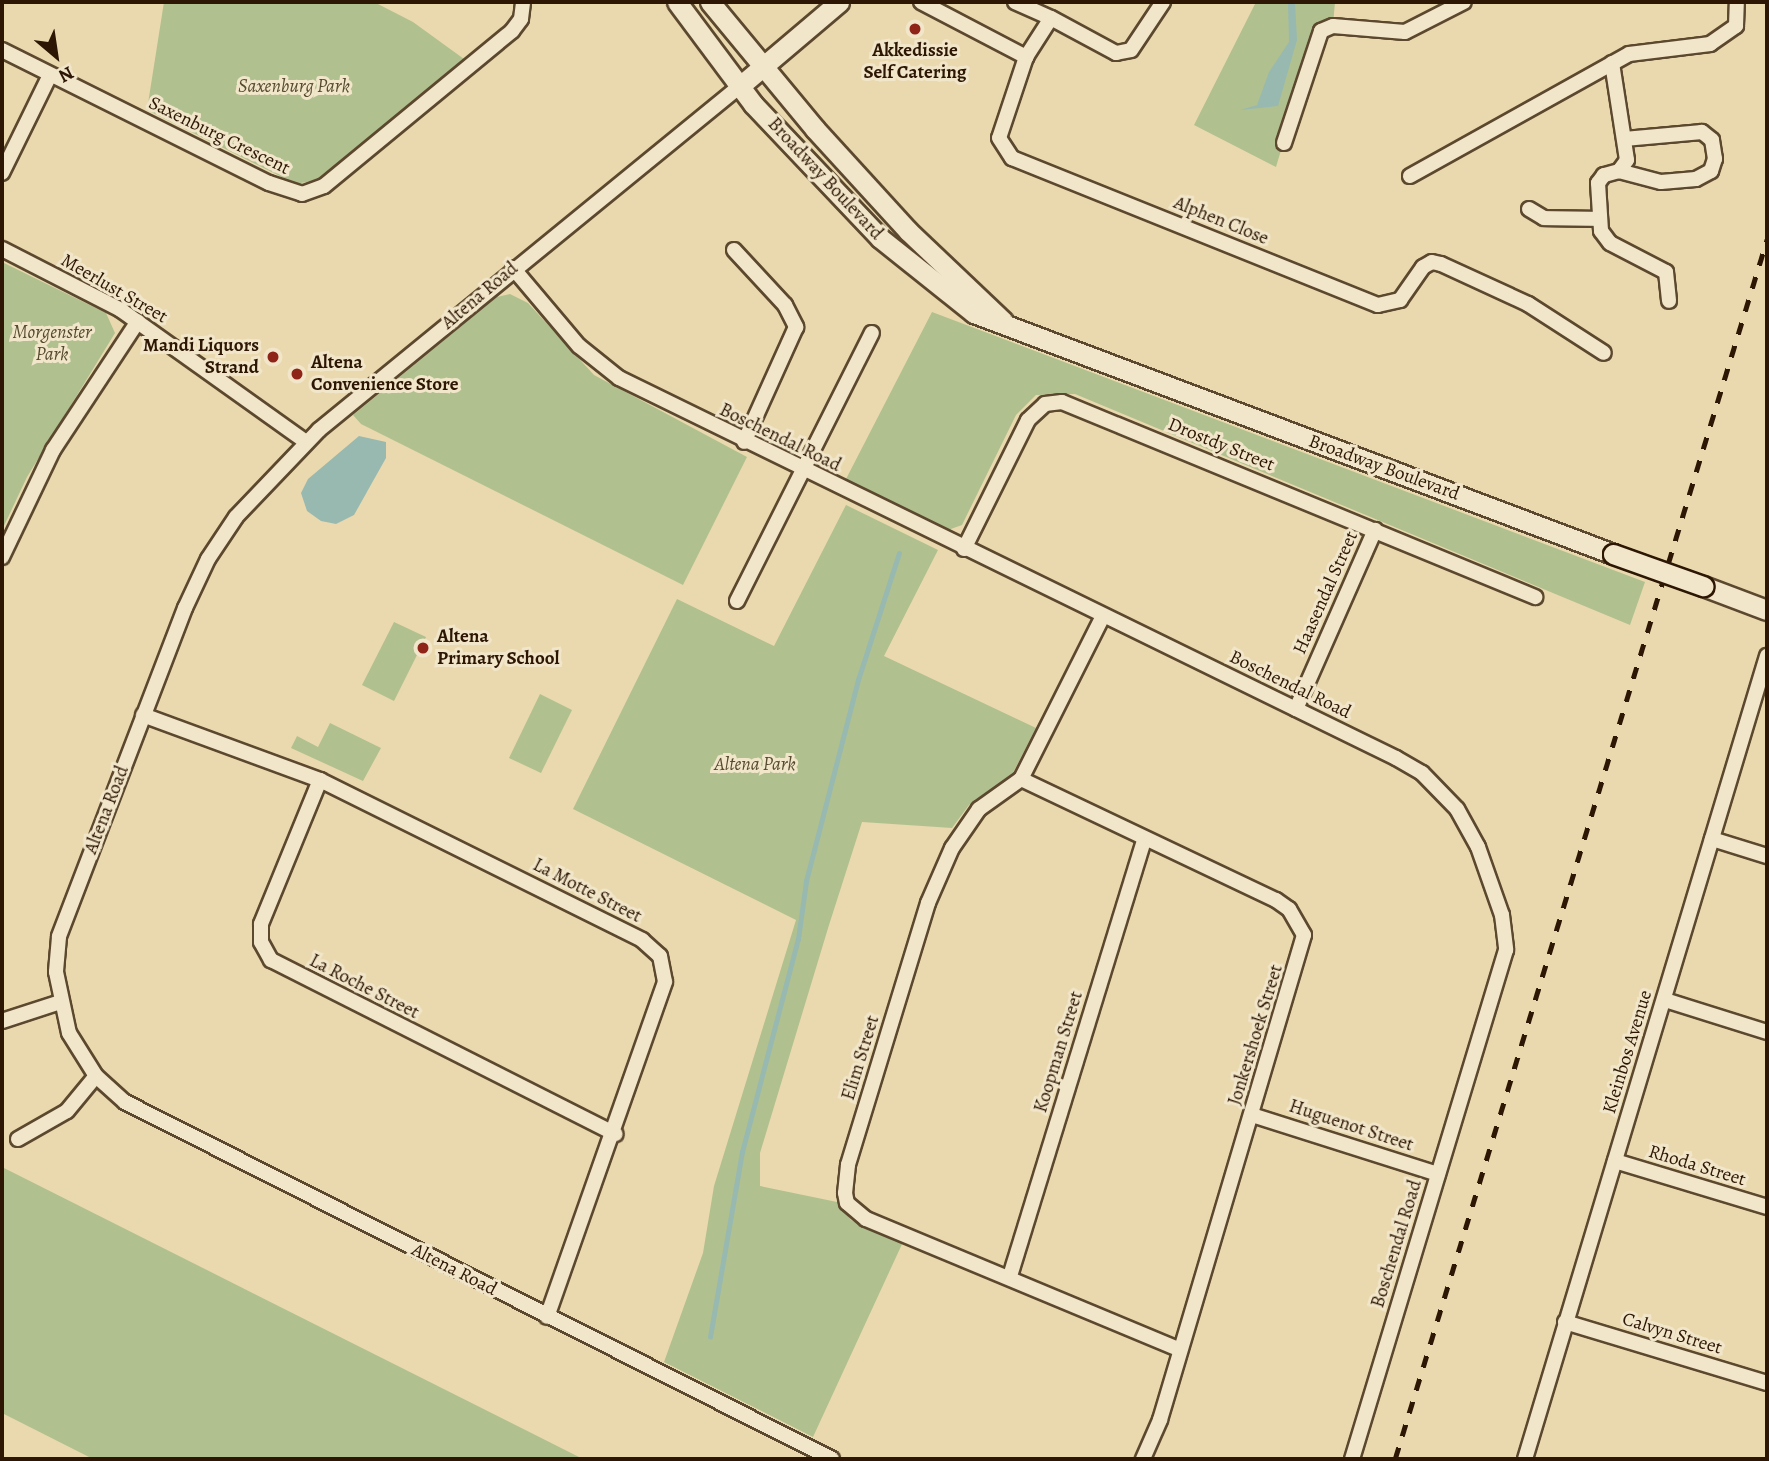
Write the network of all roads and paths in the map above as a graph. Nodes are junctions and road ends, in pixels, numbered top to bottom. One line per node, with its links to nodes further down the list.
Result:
1 (523, 2): 15 (street, Saxenburg Crescent)
2 (677, 2): 16 (main road, Broadway Boulevard)
3 (710, 2): 14 (main road, Broadway Boulevard)
4 (839, 2): 14 (main road, Altena Road)
5 (921, 2): 12 (street)
6 (1015, 2): 10 (street)
7 (1163, 2): 10 (street)
8 (1464, 2): 18 (street)
9 (1737, 2): 13 (street)
10 (1051, 18): 12 (street)
11 (2, 51): 15 (street, Saxenburg Crescent)
12 (1027, 57): 31 (street, Alphen Close)
13 (1612, 63): 17 (street); 21 (street)
14 (764, 68): 16 (main road, Altena Road); 29 (main road, Broadway Boulevard)
15 (50, 75): 20 (street)
16 (740, 86): 26 (street, Altena Road); 29 (main road, Broadway Boulevard)
17 (1624, 139): 19 (street); 19 (street)
18 (1283, 143)
19 (1619, 171): 23 (street)
20 (2, 173)
21 (1410, 176)
22 (1529, 209): 23 (street)
23 (1599, 219): 27 (street)
24 (2, 249): 28 (street, Meerlust Street)
25 (734, 250): 33 (street)
26 (513, 268): 32 (street, Altena Road); 33 (street, Boschendal Road)
27 (1670, 301)
28 (138, 321): 32 (street, Meerlust Street); 37 (street)
29 (1003, 322): 40 (main road, Broadway Boulevard, bridge)
30 (872, 333): 34 (street)
31 (1604, 353)
32 (306, 442): 45 (street, Altena Road)
33 (744, 442): 34 (street, Boschendal Road)
34 (803, 471): 36 (street, Boschendal Road); 39 (street)
35 (1375, 530): 36 (street, Drostdy Street); 38 (street, Drostdy Street); 44 (street, Haasendal Street)
36 (964, 549): 41 (street, Boschendal Road)
37 (2, 557)
38 (1535, 597)
39 (737, 601)
40 (1767, 610)
41 (1104, 616): 44 (street, Boschendal Road); 46 (street, Elim Street)
42 (1767, 656): 43 (street, Kleinbos Avenue)
43 (1764, 680): 48 (street, Kleinbos Avenue)
44 (1296, 709): 60 (street, Boschendal Road)
45 (143, 715): 47 (street, La Motte Street); 52 (street, Altena Road)
46 (1021, 779): 49 (street, Jonkershoek Street); 62 (street, Elim Street)
47 (320, 780): 57 (street, La Motte Street); 57 (street, La Roche Street)
48 (1712, 839): 50 (street); 51 (street, Kleinbos Avenue)
49 (1144, 840): 56 (street, Jonkershoek Street); 62 (street, Koopman Street)
50 (1767, 856)
51 (1665, 1000): 54 (street); 59 (street, Kleinbos Avenue)
52 (60, 1002): 53 (street); 55 (street, Altena Road)
53 (2, 1021)
54 (1767, 1032)
55 (96, 1076): 58 (street); 63 (street, Altena Road)
56 (1252, 1115): 60 (street, Huguenot Street); 65 (street, Jonkershoek Street)
57 (615, 1134): 63 (street, La Motte Street)
58 (18, 1139)
59 (1615, 1161): 61 (street, Rhoda Street); 64 (street, Kleinbos Avenue)
60 (1438, 1174): 69 (street, Boschendal Road)
61 (1767, 1207)
62 (1010, 1276): 65 (street, Elim Street)
63 (547, 1317): 67 (street, Altena Road)
64 (1565, 1322): 66 (street, Calvyn Street); 70 (street, Kleinbos Avenue)
65 (1180, 1350): 68 (street, Jonkershoek Street)
66 (1767, 1383)
67 (832, 1459)
68 (1143, 1459)
69 (1352, 1459)
70 (1525, 1459)

